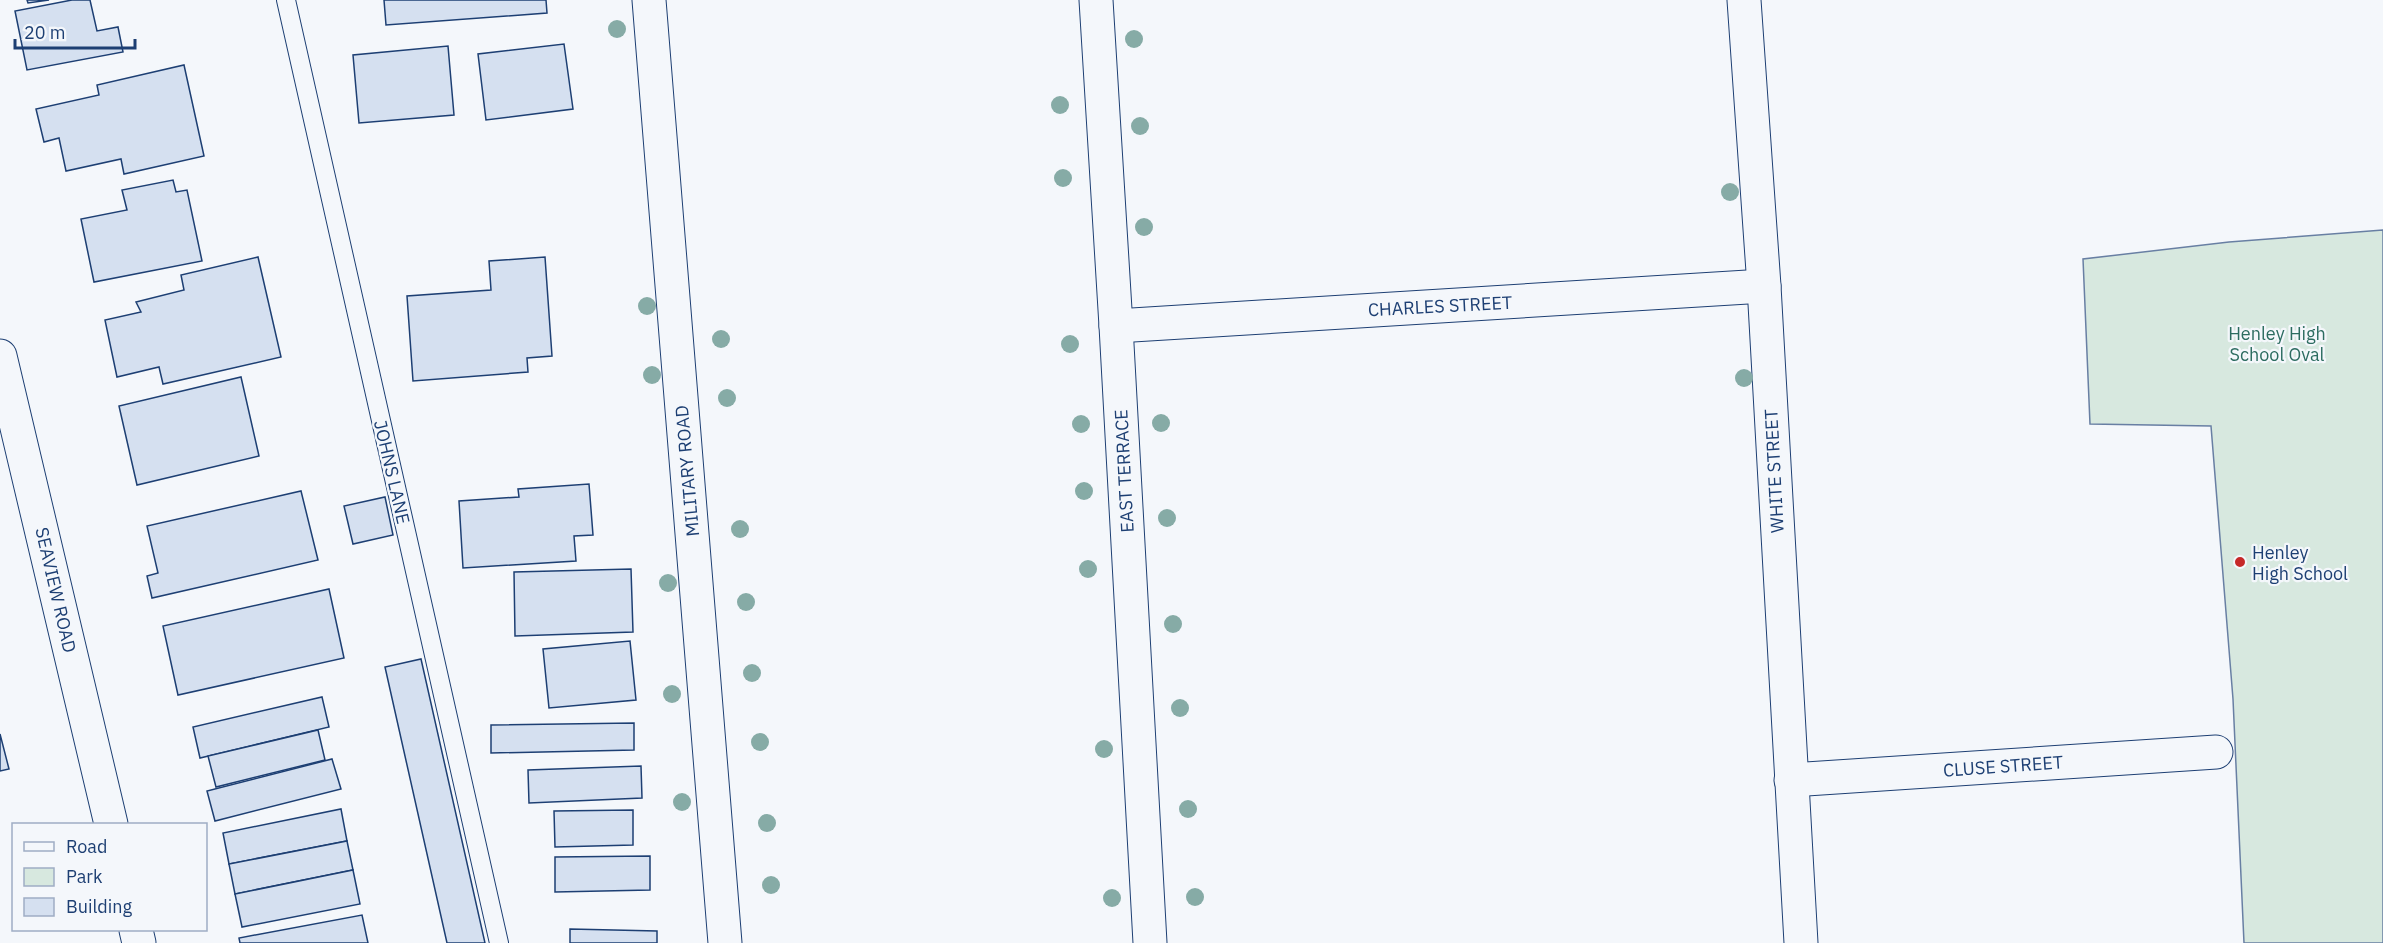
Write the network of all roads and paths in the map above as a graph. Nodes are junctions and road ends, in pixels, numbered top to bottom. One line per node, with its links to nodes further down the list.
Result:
1 (286, 0): 11 (lane, JOHNS LANE)
2 (649, 0): 12 (street, MILITARY ROAD)
3 (1096, 0): 6 (street, EAST TERRACE)
4 (1744, 0): 5 (street, WHITE STREET)
5 (1764, 286): 6 (street, CHARLES STREET); 9 (street, WHITE STREET)
6 (1116, 326): 13 (street, EAST TERRACE)
7 (0, 356): 10 (street, SEAVIEW ROAD)
8 (2216, 752): 9 (street, CLUSE STREET)
9 (1791, 780): 14 (street, WHITE STREET)
10 (111, 823)
11 (499, 943)
12 (725, 943)
13 (1150, 943)
14 (1801, 943)

